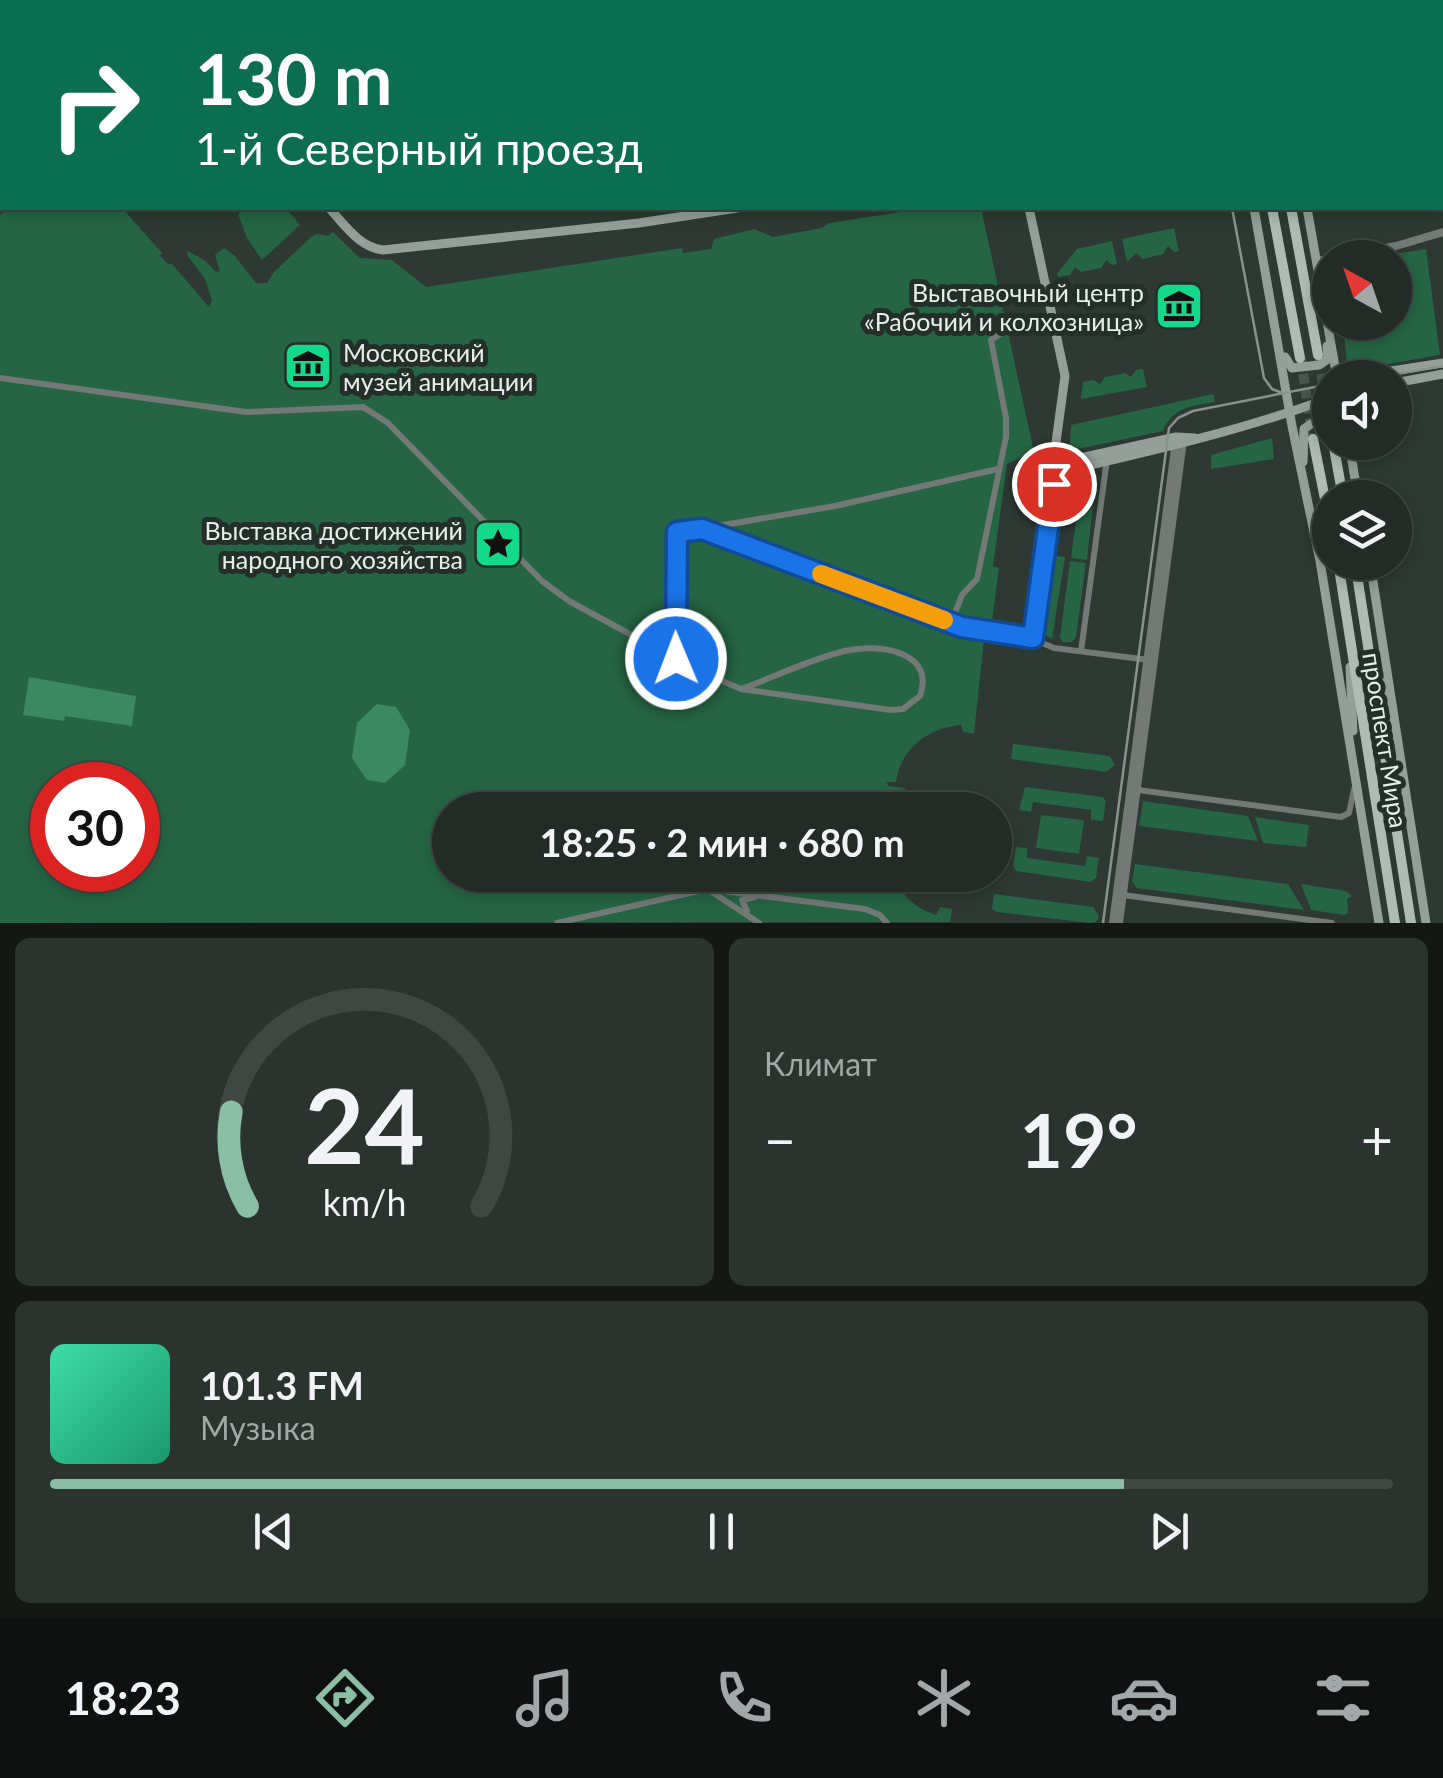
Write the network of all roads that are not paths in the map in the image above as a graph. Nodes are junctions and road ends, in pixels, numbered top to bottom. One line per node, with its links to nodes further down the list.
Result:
1 (332, 210): 2 (main road)
2 (721, 210)
3 (1028, 210): 11 (main road)
4 (1254, 210): 12 (main road)
5 (1272, 210): 15 (main road)
6 (1291, 210): 14 (main road)
7 (1308, 210): 9 (main road)
8 (1443, 232): 10 (street)
9 (1313, 240)
10 (1412, 241)
11 (1053, 320): 24 (main road); 30 (street)
12 (1276, 336): 13 (main road); 22 (main road)
13 (1328, 340)
14 (1318, 355)
15 (1300, 358)
16 (1443, 363): 17 (main road)
17 (1412, 368)
18 (1443, 374): 20 (main road)
19 (0, 378): 42 (street)
20 (1412, 380)
21 (1312, 405): 22 (main road)
22 (1290, 414): 25 (main road); 31 (main road)
23 (1312, 424): 31 (main road)
24 (1058, 426): 27 (main road); 29 (main road)
25 (1180, 441): 26 (main road); 28 (main road); 43 (street)
26 (1139, 445): 27 (main road); 28 (street)
27 (1077, 458): 29 (main road)
28 (1106, 462): 29 (main road); 41 (street)
29 (1060, 463): 32 (main road); 32 (main road)
30 (998, 470): 33 (street); 37 (street)
31 (1303, 474): 48 (main road)
32 (1054, 484): 39 (street)
33 (702, 529): 37 (street); 42 (street)
34 (1341, 580): 40 (main road, проспект Мира)
35 (1357, 580): 38 (main road, проспект Мира)
36 (1373, 580): 47 (main road)
37 (951, 623): 39 (street)
38 (1365, 636): 47 (main road); 63 (main road, проспект Мира)
39 (1033, 638): 41 (street)
40 (1350, 639): 48 (main road); 62 (main road, проспект Мира)
41 (1081, 651): 43 (street)
42 (676, 659): 45 (street)
43 (1150, 660): 50 (street)
44 (772, 678): 45 (street); 46 (street); 46 (street)
45 (741, 689): 46 (street)
46 (770, 694)
47 (1400, 746): 64 (main road)
48 (1354, 761): 49 (main road)
49 (1356, 778): 50 (street); 61 (main road)
50 (1134, 791): 54 (street)
51 (690, 892): 56 (street)
52 (711, 892): 57 (street)
53 (728, 892): 55 (street)
54 (1120, 895): 59 (street); 60 (street)
55 (771, 897): 57 (street); 58 (street)
56 (557, 923)
57 (760, 923)
58 (887, 923)
59 (1116, 923)
60 (1332, 923)
61 (1379, 923)
62 (1395, 923)
63 (1411, 923)
64 (1426, 923)

